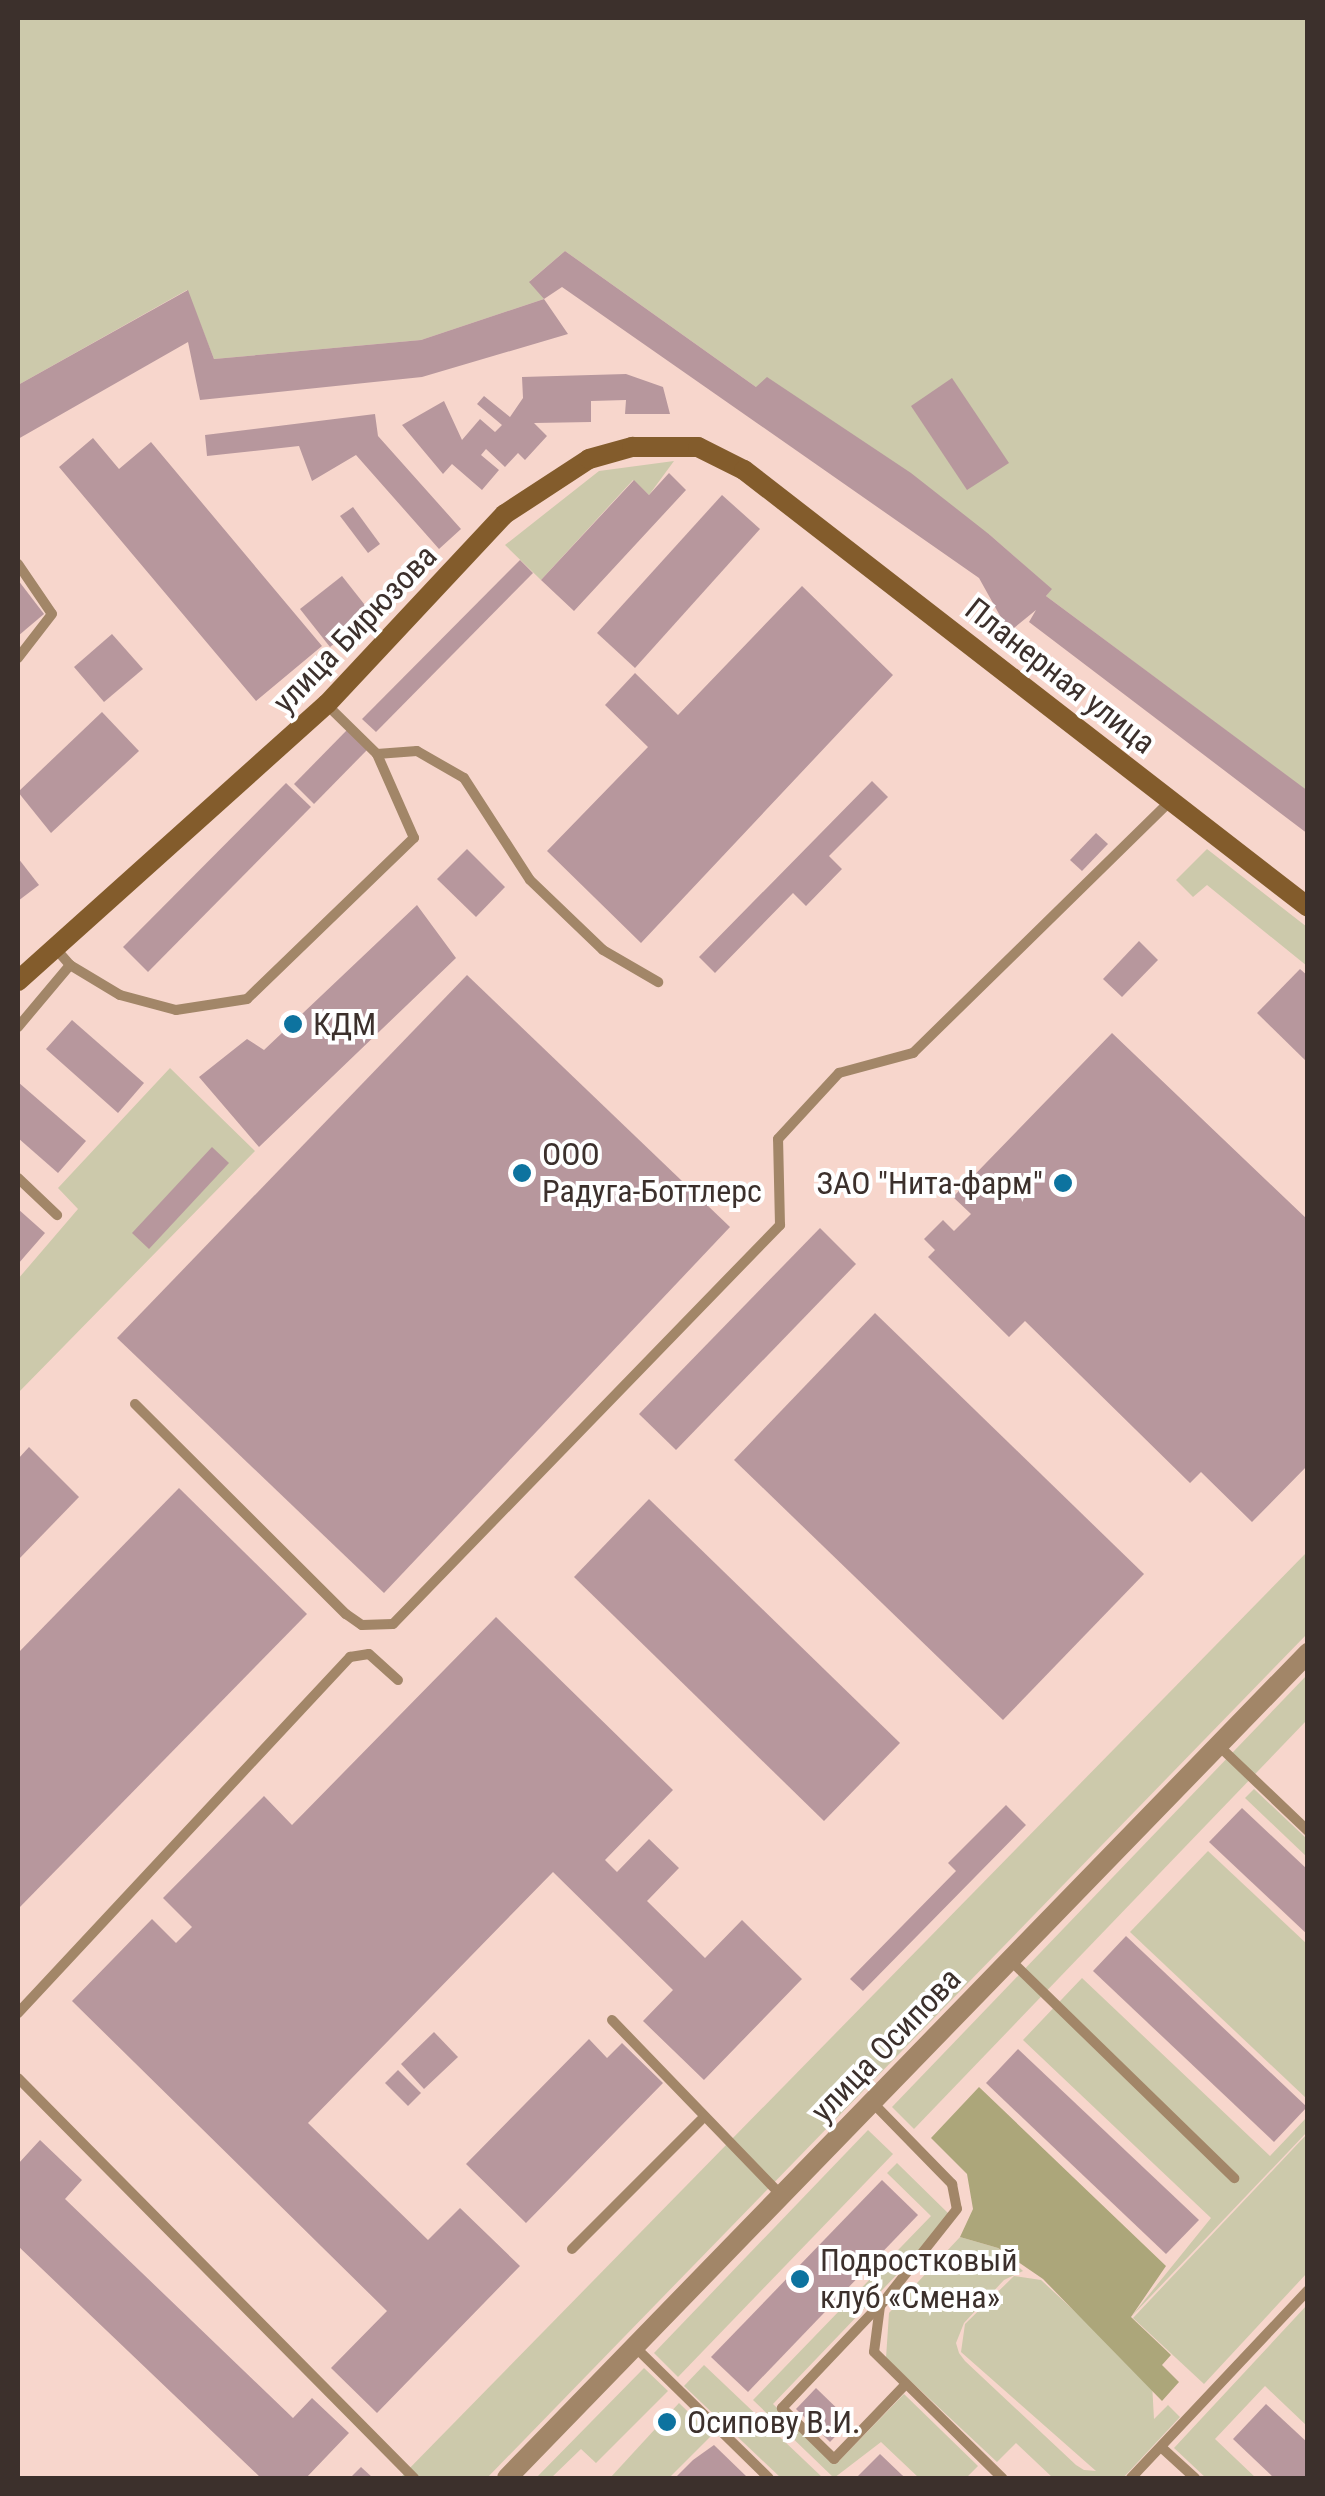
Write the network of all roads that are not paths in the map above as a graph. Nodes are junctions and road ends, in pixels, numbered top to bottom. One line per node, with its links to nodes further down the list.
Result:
1 (775, 492): 4 (main road, улица Бирюзова); 6 (main road, Планерная улица)
2 (18, 564): 3 (lane)
3 (18, 658)
4 (327, 704): 5 (lane); 8 (main road, улица Бирюзова)
5 (377, 754): 8 (lane); 10 (lane)
6 (1171, 800): 7 (main road, Планерная улица); 14 (lane)
7 (1308, 907)
8 (64, 958): 9 (main road, улица Бирюзова); 11 (lane)
9 (19, 976)
10 (658, 982)
11 (18, 1027)
12 (18, 1178): 13 (lane)
13 (57, 1215)
14 (135, 1404)
15 (1308, 1652): 17 (street, улица Осипова)
16 (398, 1680): 20 (lane)
17 (1218, 1745): 18 (lane); 19 (street, улица Осипова)
18 (1308, 1831)
19 (1010, 1960): 23 (street, улица Осипова); 25 (lane)
20 (18, 2013)
21 (612, 2020): 24 (lane)
22 (18, 2078): 33 (lane)
23 (872, 2102): 26 (street, улица Осипова); 29 (lane)
24 (701, 2120): 26 (lane); 27 (lane)
25 (1234, 2178)
26 (782, 2195): 30 (street, улица Осипова)
27 (572, 2250)
28 (1308, 2290): 32 (lane)
29 (880, 2306): 31 (lane); 31 (lane)
30 (635, 2347): 34 (street, улица Осипова); 35 (lane)
31 (905, 2385): 36 (lane)
32 (1161, 2447): 37 (lane); 38 (lane)
33 (407, 2472)
34 (507, 2478)
35 (769, 2478)
36 (1002, 2478)
37 (1132, 2478)
38 (1195, 2478)

